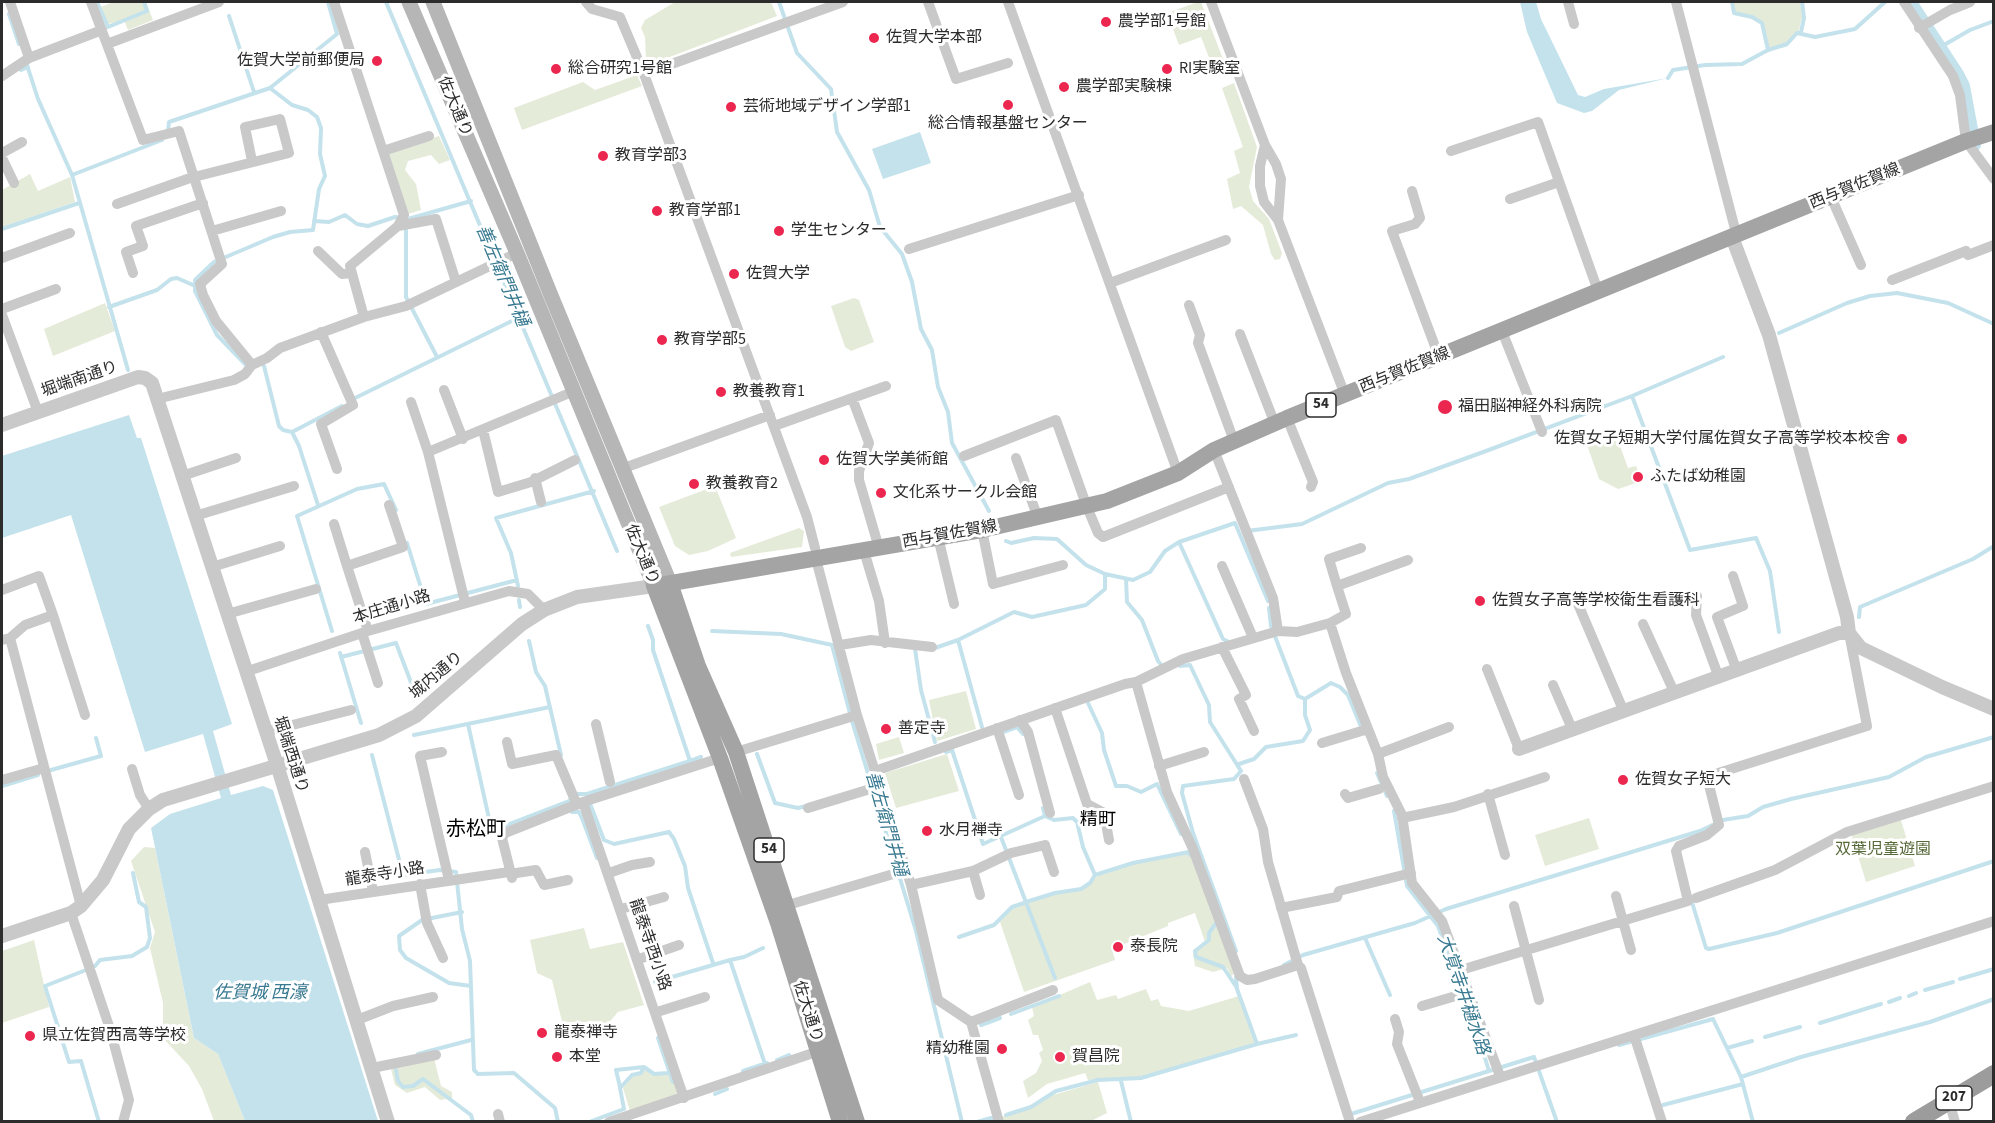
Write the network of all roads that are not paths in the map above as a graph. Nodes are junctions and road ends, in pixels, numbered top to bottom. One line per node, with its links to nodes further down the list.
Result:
1 (10, 2): 20 (street)
2 (91, 2): 18 (street)
3 (219, 2): 19 (street)
4 (334, 2): 29 (street)
5 (409, 2): 54 (main road, 佐大通り)
6 (434, 2): 94 (main road, 佐大通り)
7 (586, 2): 22 (street)
8 (843, 2): 22 (street)
9 (928, 2): 21 (street)
10 (1008, 2): 39 (street)
11 (1211, 2): 28 (street)
12 (1568, 2): 16 (street)
13 (1676, 2): 49 (street)
14 (1904, 2): 17 (street)
15 (1970, 2): 17 (street)
16 (1574, 24)
17 (1919, 28): 26 (street)
18 (102, 30): 19 (street); 20 (street)
19 (107, 44): 34 (street)
20 (26, 61): 23 (street)
21 (1008, 63)
22 (644, 74): 81 (street)
23 (2, 76)
24 (1992, 133): 26 (main road, 54)
25 (429, 136): 29 (street)
26 (1966, 141): 35 (street); 40 (main road, 西与賀佐賀線 / 54)
27 (22, 142): 31 (street)
28 (1265, 145): 45 (street); 45 (street)
29 (383, 151): 46 (street)
30 (1451, 151): 36 (street)
31 (2, 153)
32 (2, 159): 37 (street)
33 (252, 161): 33 (street); 34 (street)
34 (195, 178): 42 (street); 43 (street)
35 (1994, 179)
36 (1559, 182): 41 (street); 63 (street)
37 (14, 183)
38 (1412, 191): 71 (street)
39 (1079, 195): 52 (street); 61 (street)
40 (1831, 196): 49 (main road, 西与賀佐賀線 / 54); 56 (street)
41 (1510, 199)
42 (203, 203): 47 (street); 57 (street)
43 (117, 204)
44 (281, 212): 47 (street)
45 (1278, 220): 76 (street)
46 (404, 222): 58 (street); 60 (street)
47 (212, 231): 72 (street)
48 (70, 233): 55 (street)
49 (1732, 237): 63 (main road, 西与賀佐賀線 / 54); 136 (street)
50 (1226, 240): 61 (street)
51 (1994, 245): 59 (street)
52 (909, 249)
53 (318, 251): 58 (street)
54 (517, 253): 60 (street); 75 (main road, 佐大通り)
55 (2, 258)
56 (1861, 265)
57 (133, 273)
58 (351, 273): 67 (street)
59 (1892, 280)
60 (456, 282): 67 (street)
61 (1110, 283): 96 (street)
62 (56, 289): 65 (street)
63 (1599, 291): 68 (main road, 西与賀佐賀線 / 54)
64 (1189, 305): 87 (street)
65 (2, 309)
66 (2, 315): 80 (street)
67 (364, 317): 69 (street)
68 (1503, 331): 71 (main road, 西与賀佐賀線 / 54); 85 (street)
69 (321, 332): 72 (street); 95 (street)
70 (1240, 334): 82 (street)
71 (1438, 357): 76 (main road, 西与賀佐賀線 / 54)
72 (252, 365): 78 (street)
73 (886, 386): 77 (street)
74 (444, 390): 86 (street)
75 (572, 392): 84 (street); 120 (main road, 佐大通り)
76 (1345, 395): 82 (main road, 西与賀佐賀線 / 54)
77 (852, 398): 81 (street); 112 (street)
78 (157, 399): 80 (street, 堀端南通り); 97 (street, 堀端西通り)
79 (411, 402): 89 (street)
80 (38, 412): 83 (street, 堀端南通り)
81 (772, 420): 94 (street); 113 (street)
82 (1281, 421): 87 (main road, 西与賀佐賀線 / 54); 101 (street)
83 (2, 425)
84 (483, 430): 86 (street); 98 (street)
85 (1541, 430)
86 (463, 438): 89 (street)
87 (1234, 441): 88 (main road, 西与賀佐賀線 / 54)
88 (1214, 450): 96 (main road, 西与賀佐賀線 / 54); 100 (street)
89 (428, 452): 125 (street)
90 (963, 456): 104 (street)
91 (236, 458): 97 (street)
92 (1016, 458): 106 (street)
93 (575, 460): 98 (street)
94 (624, 468): 120 (main road, 佐大通り)
95 (337, 469)
96 (1178, 472): 104 (main road, 西与賀佐賀線 / 54)
97 (182, 476): 105 (street, 堀端西通り)
98 (535, 478): 102 (street)
99 (294, 486): 105 (street)
100 (1229, 487): 104 (street); 134 (street)
101 (1311, 487)
102 (541, 502)
103 (388, 504): 116 (street)
104 (1087, 507): 106 (main road, 西与賀佐賀線 / 54)
105 (195, 516): 118 (street, 堀端西通り)
106 (1038, 518): 108 (main road, 西与賀佐賀線 / 54)
107 (334, 524): 116 (street)
108 (982, 530): 109 (main road, 西与賀佐賀線 / 54); 115 (street)
109 (938, 537): 112 (main road, 西与賀佐賀線 / 54); 126 (street)
110 (280, 546): 118 (street)
111 (1361, 548): 121 (street)
112 (871, 549): 113 (main road, 西与賀佐賀線 / 54); 138 (street)
113 (815, 554): 120 (main road, 西与賀佐賀線 / 54); 141 (street)
114 (1408, 560): 121 (street)
115 (1063, 565)
116 (347, 566): 133 (street)
117 (1222, 566): 135 (street)
118 (212, 567): 129 (street, 堀端西通り)
119 (1733, 576): 143 (street)
120 (662, 584): 128 (street, 城内通り); 169 (main road, 佐大通り / 54); 171 (main road, 佐大通り / 54)
121 (1337, 586): 131 (street)
122 (316, 589): 129 (street)
123 (2, 590): 130 (street)
124 (1696, 596): 145 (street)
125 (464, 597): 128 (street, 本庄通小路); 133 (street, 本庄通小路)
126 (954, 604)
127 (1578, 604): 153 (street)
128 (544, 610): 172 (street, 城内通り)
129 (227, 614): 144 (street, 堀端西通り)
130 (53, 615): 137 (street); 154 (street)
131 (1330, 623): 134 (street); 160 (street)
132 (1643, 624): 149 (street)
133 (365, 632): 144 (street, 本庄通小路); 147 (street)
134 (1275, 632): 140 (street)
135 (1251, 633)
136 (1849, 633): 143 (street); 151 (street); 217 (street)
137 (6, 639): 174 (street)
138 (885, 643): 139 (street); 141 (street)
139 (932, 647)
140 (1222, 647): 146 (street); 161 (street)
141 (841, 649): 155 (street)
142 (1487, 669): 166 (street)
143 (1737, 671): 145 (street)
144 (245, 672): 163 (street, 堀端西通り)
145 (1719, 678): 149 (street)
146 (1136, 682): 150 (street); 173 (street)
147 (378, 683)
148 (1553, 685): 162 (street)
149 (1675, 694): 153 (street)
150 (1055, 708): 156 (street); 192 (street)
151 (1994, 709)
152 (351, 710): 163 (street)
153 (1624, 712): 162 (street)
154 (85, 715)
155 (853, 717): 169 (street); 176 (street)
156 (1020, 720): 159 (street); 190 (street)
157 (596, 724): 180 (street)
158 (1449, 727): 170 (street)
159 (997, 728): 176 (street); 186 (street)
160 (1364, 730): 165 (street); 170 (street)
161 (1254, 731)
162 (1573, 731): 166 (street)
163 (265, 732): 172 (street, 堀端西通り)
164 (507, 742): 187 (street, 龍泰寺西小路)
165 (1322, 743)
166 (1519, 749)
167 (442, 752): 202 (street)
168 (1204, 752): 173 (street)
169 (736, 753): 212 (main road, 佐大通り / 54)
170 (1378, 754): 191 (street)
171 (720, 758): 187 (street); 238 (main road, 佐大通り / 54)
172 (277, 765): 189 (street, 城内通り); 211 (street, 堀端西通り)
173 (1159, 766): 225 (street)
174 (44, 768): 179 (street); 216 (street)
175 (132, 769): 189 (street)
176 (875, 771): 182 (street)
177 (1545, 777): 185 (street)
178 (1244, 779): 214 (street)
179 (2, 780)
180 (610, 782)
181 (1994, 786): 210 (street)
182 (876, 787): 188 (street); 197 (street)
183 (1379, 789): 184 (street)
184 (1345, 794)
185 (1488, 794): 191 (street); 194 (street)
186 (1020, 795)
187 (578, 802): 199 (street, 龍泰寺西小路); 201 (street)
188 (808, 808)
189 (149, 810): 216 (street)
190 (1050, 813)
191 (1402, 818): 200 (street)
192 (1109, 840)
193 (365, 852): 206 (street)
194 (1504, 855)
195 (650, 862): 199 (street)
196 (973, 871): 198 (street); 205 (street); 207 (street)
197 (902, 872): 205 (street); 212 (street)
198 (1054, 872)
199 (609, 873): 215 (street, 龍泰寺西小路)
200 (1407, 874): 214 (street); 226 (street)
201 (510, 875): 202 (street, 龍泰寺小路); 203 (street, 龍泰寺小路)
202 (452, 876): 204 (street, 龍泰寺小路)
203 (568, 880)
204 (420, 884): 206 (street, 龍泰寺小路); 223 (street)
205 (911, 885): 236 (street)
206 (373, 891): 211 (street, 龍泰寺小路)
207 (980, 895)
208 (1616, 896): 217 (street)
209 (664, 897): 215 (street)
210 (1696, 898)
211 (319, 900): 235 (street, 堀端西通り)
212 (788, 905): 250 (main road, 佐大通り / 54)
213 (1514, 906): 221 (street)
214 (1281, 908): 225 (street)
215 (621, 909): 224 (street, 龍泰寺西小路)
216 (76, 910): 219 (street); 246 (street)
217 (1621, 921): 221 (street); 222 (street)
218 (1994, 921): 237 (street)
219 (2, 936)
220 (679, 945): 224 (street)
221 (1527, 950): 226 (street); 231 (street)
222 (1631, 950)
223 (443, 958)
224 (639, 959): 233 (street, 龍泰寺西小路)
225 (1297, 961): 252 (street)
226 (1461, 970): 228 (street)
227 (1053, 990): 236 (street)
228 (1464, 993): 232 (street); 241 (street)
229 (433, 997): 235 (street)
230 (705, 997): 233 (street)
231 (1539, 1000)
232 (1422, 1006)
233 (657, 1012): 244 (street, 龍泰寺西小路)
234 (1395, 1018): 243 (street)
235 (357, 1020): 240 (street, 堀端西通り)
236 (971, 1022): 251 (street)
237 (1635, 1039): 241 (street); 254 (street)
238 (819, 1051): 244 (street); 249 (main road, 佐大通り / 54)
239 (436, 1055): 240 (street)
240 (372, 1068): 247 (street, 堀端西通り)
241 (1498, 1070): 243 (street)
242 (1994, 1074): 245 (highway, 207)
243 (1417, 1096): 253 (street)
244 (684, 1098): 248 (street)
245 (1949, 1101): 255 (highway, 207); 256 (street)
246 (123, 1122)
247 (388, 1122)
248 (609, 1122)
249 (840, 1122)
250 (857, 1122)
251 (999, 1122)
252 (1350, 1122)
253 (1360, 1122)
254 (1662, 1122)
255 (1914, 1122)
256 (1955, 1122)

